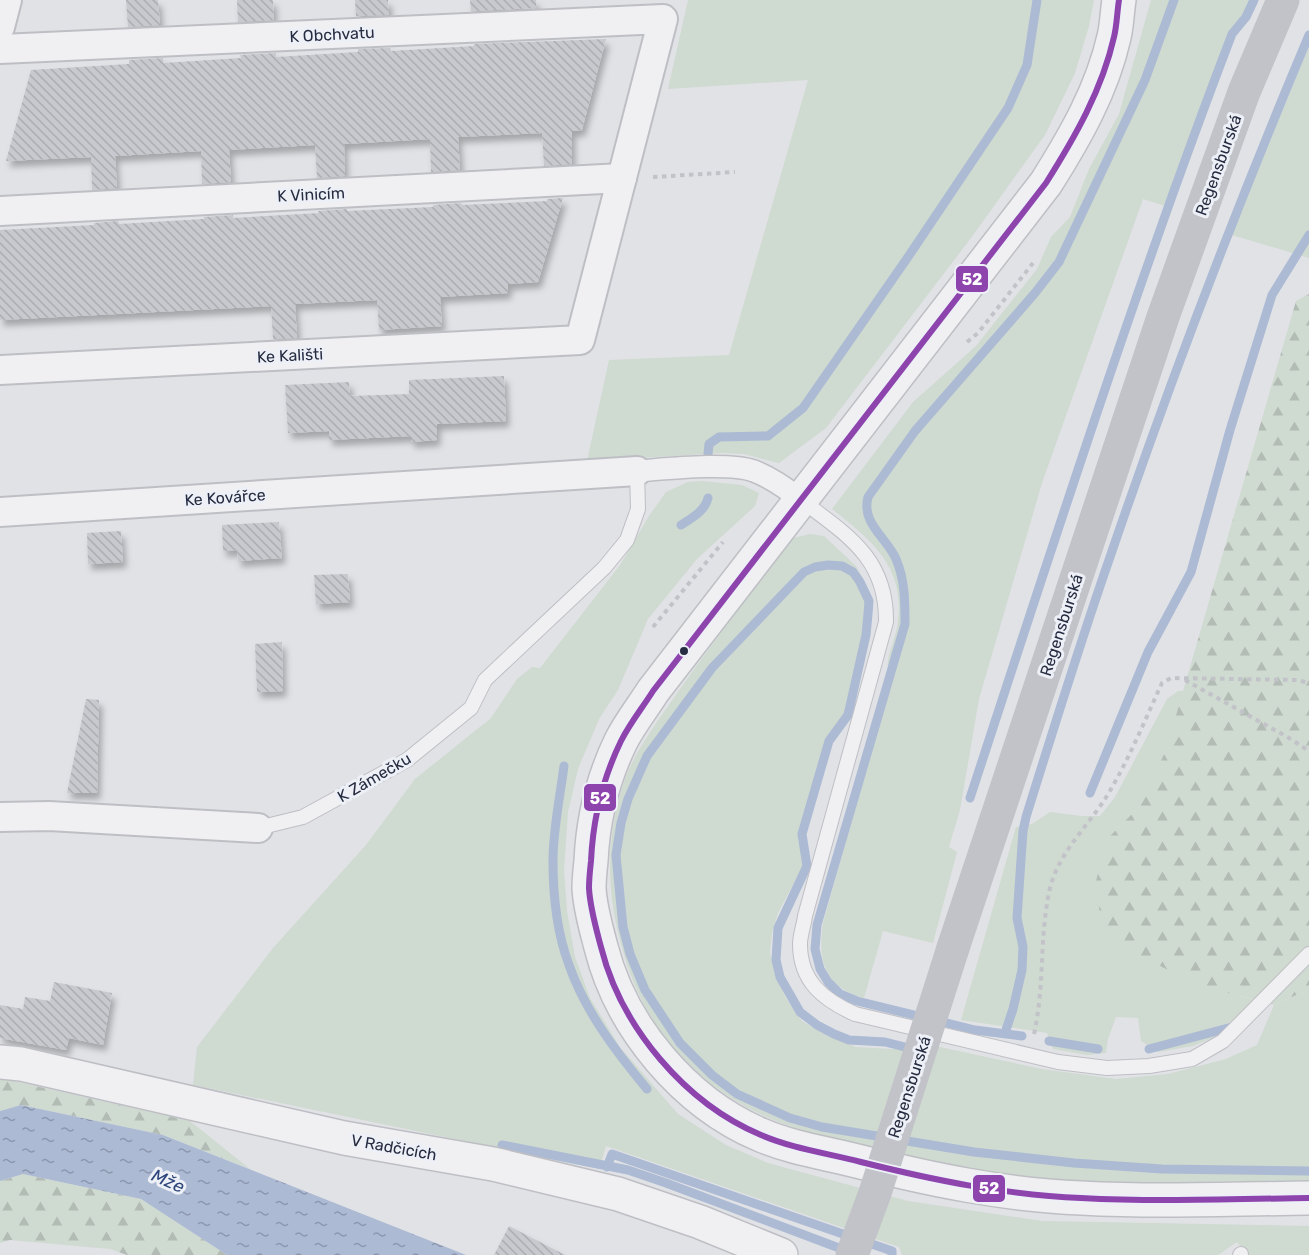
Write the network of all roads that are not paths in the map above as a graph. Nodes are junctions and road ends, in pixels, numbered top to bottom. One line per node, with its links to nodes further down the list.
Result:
1 (7, 0): 4 (street)
2 (1119, 0): 10 (street)
3 (1283, 0): 18 (main road, Regensburská, bridge)
4 (0, 27)
5 (0, 49): 6 (street, K Obchvatu)
6 (622, 178): 7 (street, K Vinicím); 8 (street, Ke Kališti)
7 (0, 211)
8 (0, 370)
9 (637, 471): 10 (street, Ke Kovářce); 11 (street, Ke Kovářce); 13 (lane, K Zámečku)
10 (801, 500): 14 (lane); 16 (street)
11 (0, 512)
12 (0, 817): 13 (street, K Zámečku)
13 (258, 828)
14 (1309, 954)
15 (0, 1062): 17 (street, V Radčicích)
16 (1309, 1198)
17 (781, 1255)
18 (852, 1255)

